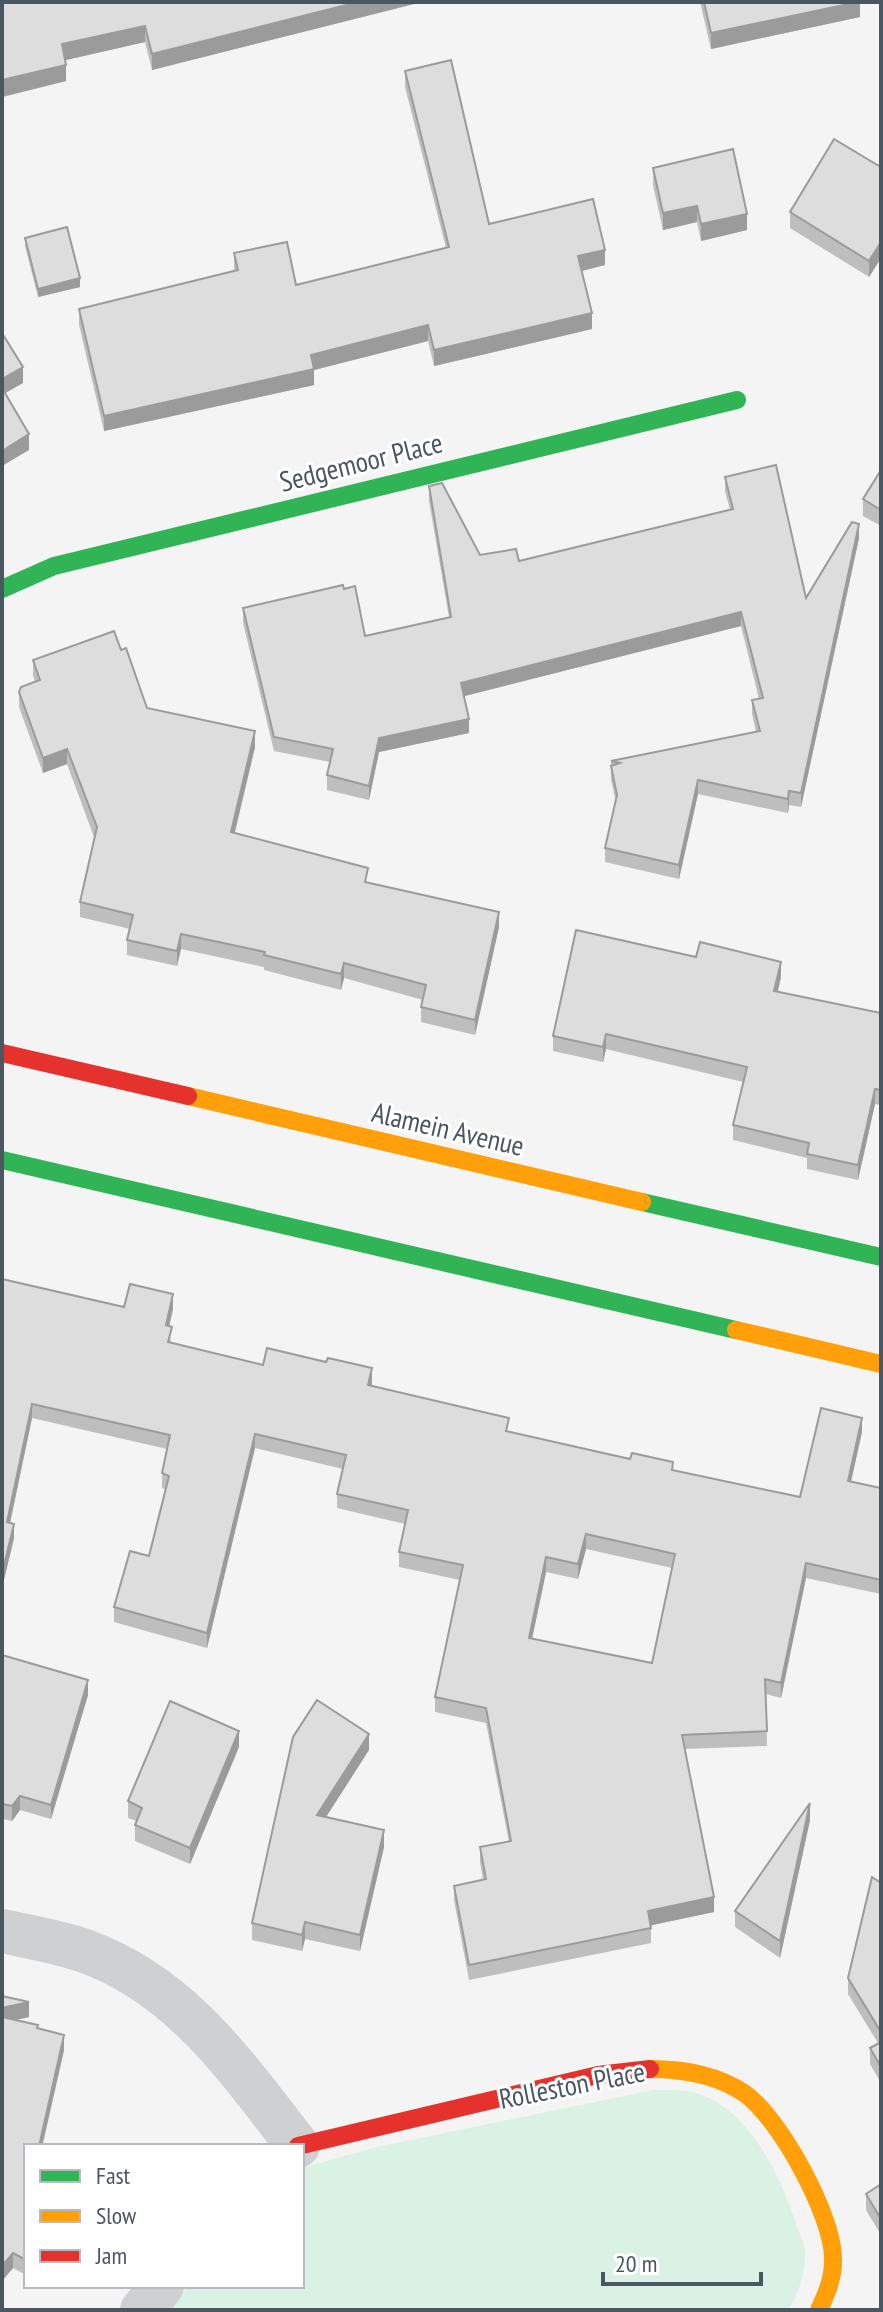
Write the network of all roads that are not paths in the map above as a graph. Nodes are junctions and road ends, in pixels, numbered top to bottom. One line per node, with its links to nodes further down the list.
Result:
1 (737, 400): 2 (street, Sedgemoor Place)
2 (2, 589)
3 (2, 1053): 5 (street, Alamein Avenue)
4 (2, 1160): 6 (street)
5 (881, 1257)
6 (881, 1364)
7 (2, 1931): 8 (street, Rolleston Place)
8 (296, 2144)
9 (304, 2145): 12 (street, Rolleston Place)
10 (160, 2288): 11 (street)
11 (142, 2310)
12 (819, 2310)

